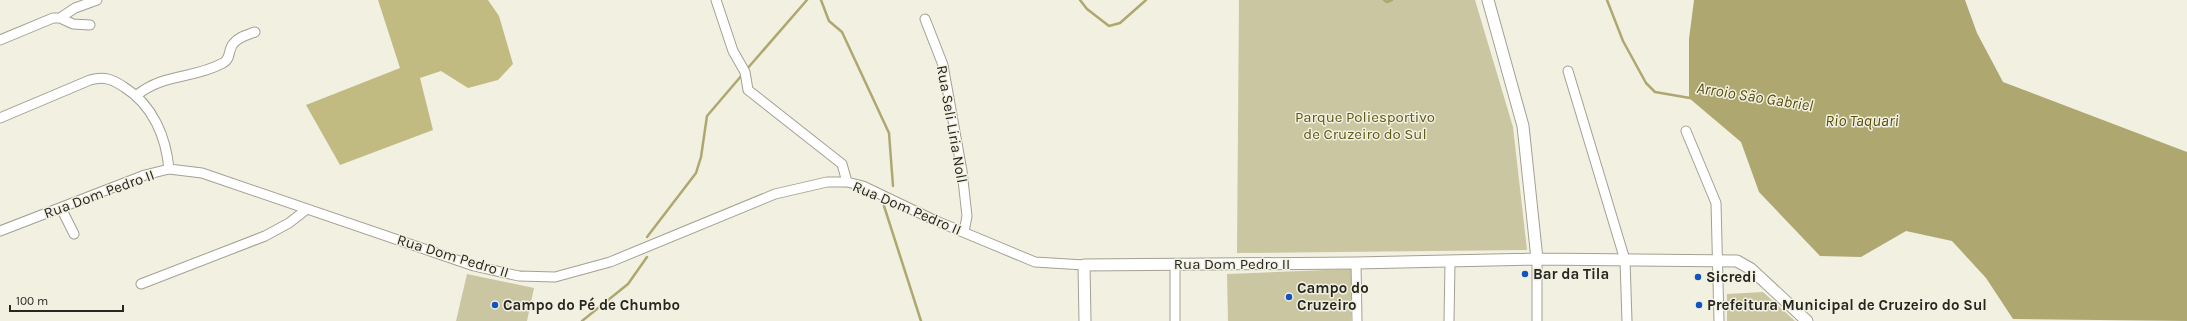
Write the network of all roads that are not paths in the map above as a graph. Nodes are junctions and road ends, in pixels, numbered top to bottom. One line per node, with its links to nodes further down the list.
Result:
1 (97, 0): 4 (street)
2 (716, 0): 14 (street)
3 (1488, 0): 20 (main road)
4 (60, 18): 6 (street); 8 (street)
5 (925, 19): 18 (street, Rua Seli Liria Noll)
6 (90, 25)
7 (255, 32): 10 (street)
8 (0, 40)
9 (1568, 71): 21 (street)
10 (137, 95): 11 (street); 13 (street)
11 (0, 118)
12 (1686, 131): 22 (street)
13 (169, 169): 15 (street, Rua Dom Pedro II); 16 (street, Rua Dom Pedro II)
14 (847, 182): 16 (street, Rua Dom Pedro II); 18 (street, Rua Dom Pedro II)
15 (61, 208): 17 (street, Rua Dom Pedro II); 19 (street)
16 (306, 209): 27 (street)
17 (0, 232)
18 (964, 232): 25 (street, Rua Dom Pedro II)
19 (74, 234)
20 (1537, 259): 21 (main road, Rua Dom Pedro II); 23 (main road, Rua Dom Pedro II); 32 (street)
21 (1625, 260): 22 (main road, Rua Dom Pedro II); 33 (street)
22 (1716, 260): 34 (street); 35 (main road, Rua Dom Pedro II)
23 (1450, 262): 24 (main road, Rua Dom Pedro II); 31 (street)
24 (1356, 263): 26 (main road, Rua Dom Pedro II); 30 (street)
25 (1084, 265): 26 (main road, Rua Dom Pedro II); 28 (main road)
26 (1175, 265): 29 (street)
27 (141, 284)
28 (1085, 321)
29 (1175, 321)
30 (1357, 321)
31 (1449, 321)
32 (1537, 321)
33 (1627, 321)
34 (1718, 321)
35 (1807, 321)

